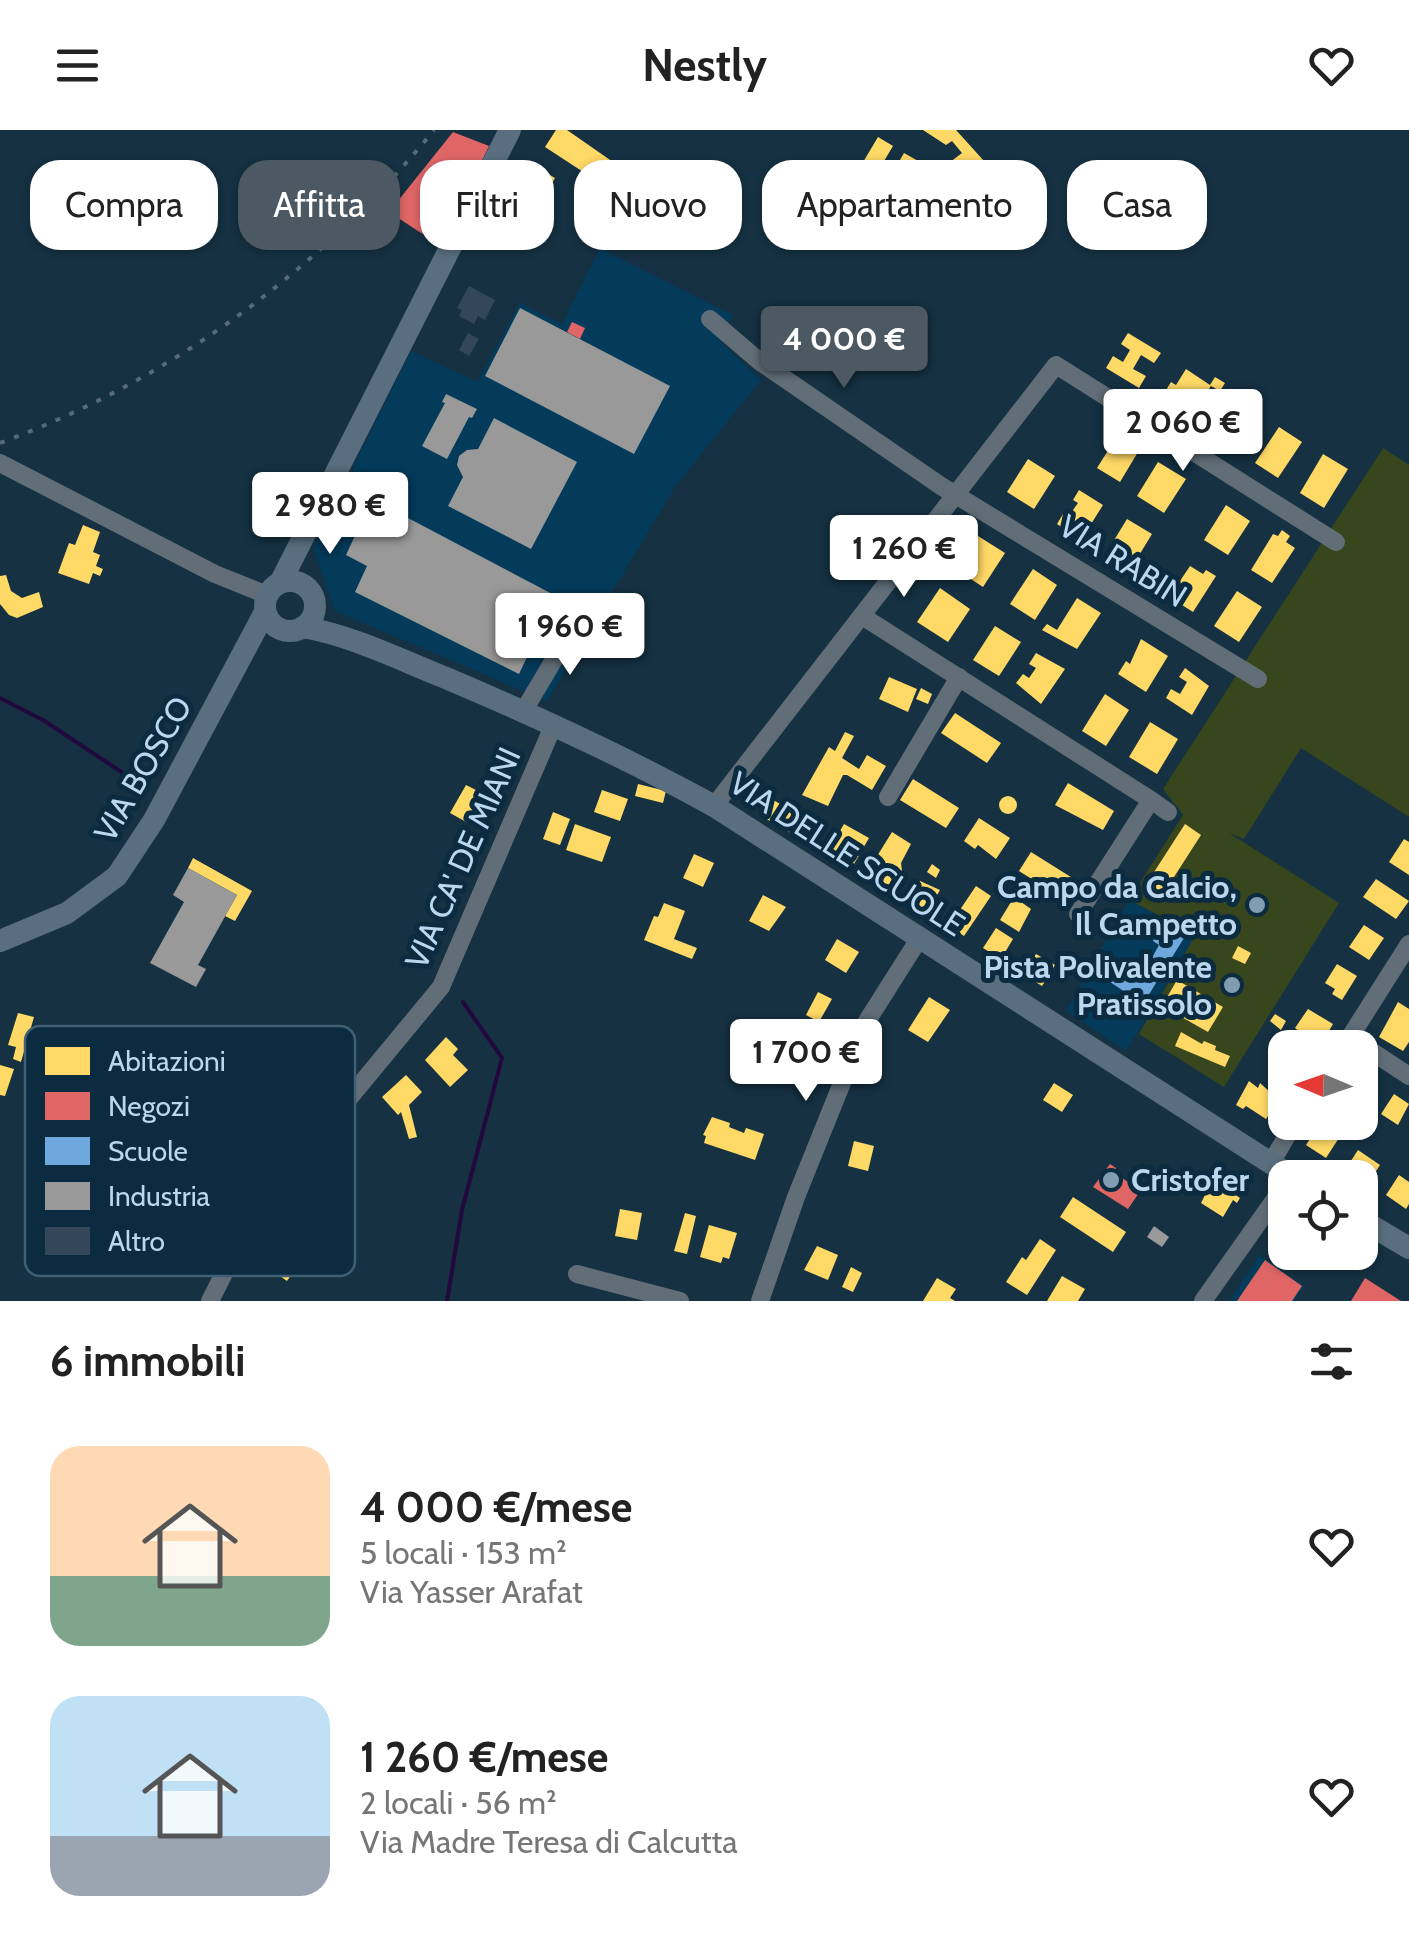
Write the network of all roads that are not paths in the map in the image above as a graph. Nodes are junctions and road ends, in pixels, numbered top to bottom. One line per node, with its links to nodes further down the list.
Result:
1 (510, 130): 5 (main road, VIA BOSCO)
2 (710, 319): 4 (street, VIA RABIN)
3 (0, 463): 8 (street)
4 (955, 495): 6 (street); 9 (street); 14 (street, VIA RABIN)
5 (306, 527): 7 (main road, VIA BOSCO); 8 (main road, VIA BOSCO)
6 (1336, 542)
7 (311, 595): 8 (main road); 11 (main road, VIA BOSCO); 12 (main road, VIA DELLE SCUOLE)
8 (271, 596): 11 (main road); 15 (main road, VIA BOSCO)
9 (862, 616): 13 (street); 20 (street)
10 (577, 621): 16 (street)
11 (297, 629): 12 (main road, VIA DELLE SCUOLE); 15 (main road, VIA BOSCO)
12 (342, 634): 16 (main road, VIA DELLE SCUOLE)
13 (958, 677): 18 (street); 19 (street)
14 (1258, 679)
15 (232, 680): 24 (main road, VIA BOSCO)
16 (524, 712): 17 (main road, VIA DELLE SCUOLE)
17 (554, 724): 20 (main road, VIA DELLE SCUOLE); 29 (street, VIA CA' DE MIANI)
18 (888, 797)
19 (1152, 800): 21 (street); 22 (street)
20 (714, 806): 23 (main road, VIA DELLE SCUOLE)
21 (1168, 812)
22 (1078, 914)
23 (919, 939): 30 (main road, VIA DELLE SCUOLE); 38 (street)
24 (0, 940)
25 (1409, 944): 26 (street)
26 (1355, 1030)
27 (1378, 1059): 28 (street)
28 (1409, 1076)
29 (355, 1091)
30 (1268, 1161)
31 (1268, 1210): 39 (street, VIA DELLE SCUOLE)
32 (1378, 1230): 33 (main road)
33 (1409, 1248)
34 (576, 1274): 37 (street)
35 (223, 1276): 36 (street, VIA CA' DE MIANI)
36 (210, 1301)
37 (680, 1301)
38 (760, 1301)
39 (1203, 1301)

